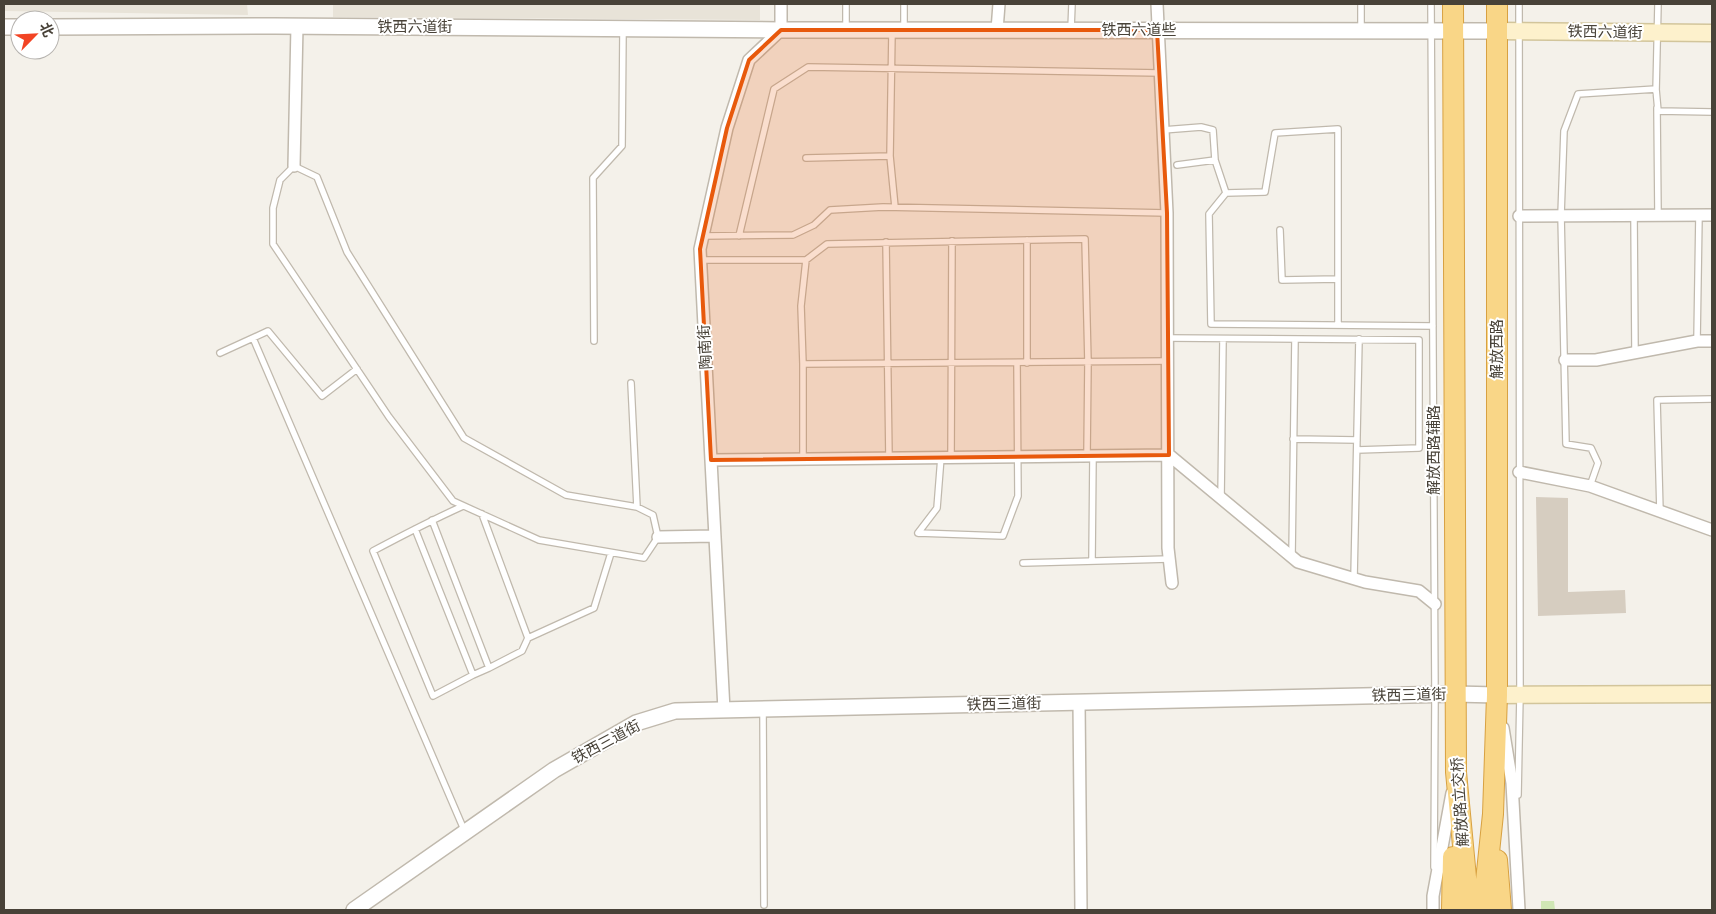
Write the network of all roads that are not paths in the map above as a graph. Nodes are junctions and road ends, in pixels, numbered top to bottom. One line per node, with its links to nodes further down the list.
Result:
1 (781, 4): 17 (street)
2 (846, 4): 16 (lane)
3 (904, 4): 18 (lane)
4 (999, 4): 19 (street)
5 (1072, 4): 20 (lane)
6 (1157, 4): 21 (street)
7 (1361, 4): 22 (lane)
8 (1431, 4): 25 (lane, 解放西路辅路)
9 (1452, 4): 26 (highway)
10 (1497, 4): 23 (highway, 解放西路)
11 (1519, 4): 24 (lane)
12 (1658, 4): 28 (lane)
13 (297, 26): 14 (street, 铁西六道街); 15 (street, 铁西六道街); 39 (street)
14 (60, 27)
15 (623, 29): 17 (street, 铁西六道街); 67 (lane)
16 (846, 29): 17 (street, 铁西六道些); 18 (street, 铁西六道些)
17 (780, 30): 50 (street, 陶南街)
18 (898, 30): 19 (street, 铁西六道些); 29 (lane)
19 (997, 30): 20 (street, 铁西六道些)
20 (1071, 30): 21 (street, 铁西六道些)
21 (1157, 30): 22 (street, 铁西六道些); 30 (street)
22 (1361, 31): 25 (street, 铁西六道些)
23 (1497, 31): 24 (main road, 铁西六道街); 26 (street, 铁西六道些); 117 (highway, 解放西路)
24 (1519, 31): 28 (main road, 铁西六道街); 47 (lane)
25 (1431, 32): 26 (street, 铁西六道些); 59 (lane, 解放西路辅路)
26 (1452, 32): 114 (highway)
27 (1712, 33): 28 (main road, 铁西六道街)
28 (1656, 34): 31 (lane)
29 (890, 68): 30 (lane); 35 (lane); 51 (lane)
30 (1160, 73): 34 (street)
31 (1656, 89): 32 (lane); 48 (lane)
32 (1658, 111): 33 (lane); 44 (lane)
33 (1712, 112)
34 (1163, 130): 37 (lane); 42 (street)
35 (890, 156): 36 (lane); 41 (lane)
36 (806, 158)
37 (1215, 160): 38 (lane); 40 (lane)
38 (1177, 164)
39 (294, 166): 78 (lane); 95 (lane)
40 (1226, 193): 57 (lane); 58 (lane)
41 (895, 207): 42 (lane); 51 (lane)
42 (1167, 212): 61 (street)
43 (1634, 215): 44 (street); 48 (street); 68 (lane)
44 (1658, 215): 45 (street)
45 (1699, 215): 46 (street); 65 (lane)
46 (1712, 215)
47 (1519, 216): 48 (street); 91 (lane)
48 (1561, 216): 70 (lane)
49 (1280, 230): 57 (lane)
50 (702, 236): 51 (lane); 55 (street, 陶南街)
51 (739, 236)
52 (1027, 240): 53 (lane); 72 (lane); 74 (lane)
53 (952, 241): 54 (lane); 77 (lane)
54 (886, 242): 56 (lane); 76 (lane)
55 (700, 260): 56 (lane); 90 (street, 陶南街)
56 (806, 260): 75 (lane)
57 (1338, 279): 58 (lane)
58 (1338, 325): 59 (lane)
59 (1433, 326): 110 (lane, 解放西路辅路)
60 (253, 338): 69 (lane); 78 (lane); 124 (lane)
61 (1168, 338): 62 (lane); 71 (street)
62 (1224, 338): 63 (lane); 93 (lane)
63 (1295, 339): 64 (lane); 81 (lane)
64 (1359, 339): 82 (lane); 83 (lane)
65 (1697, 341): 66 (street); 68 (street)
66 (1712, 341)
67 (594, 342)
68 (1636, 352): 70 (street)
69 (220, 353)
70 (1565, 360): 92 (lane)
71 (1168, 361): 72 (lane); 85 (street)
72 (1088, 362): 74 (lane); 84 (lane)
73 (1017, 363): 74 (lane); 77 (lane); 86 (lane)
74 (1027, 363)
75 (803, 364): 76 (lane); 89 (lane)
76 (887, 364): 77 (lane); 88 (lane)
77 (951, 364): 87 (lane)
78 (357, 369): 94 (lane)
79 (631, 383): 95 (lane)
80 (1712, 399): 96 (lane)
81 (1293, 439): 82 (lane); 104 (lane)
82 (1357, 440): 83 (lane)
83 (1357, 450): 108 (lane)
84 (1090, 455): 85 (street); 86 (street); 106 (lane)
85 (1169, 455): 93 (street); 105 (street)
86 (1018, 456): 87 (street); 87 (lane)
87 (946, 457): 88 (street)
88 (889, 458): 89 (street)
89 (803, 459): 90 (street)
90 (711, 460): 101 (street, 陶南街)
91 (1520, 472): 92 (street); 118 (lane)
92 (1590, 486): 96 (street)
93 (1221, 498): 104 (street)
94 (463, 506): 97 (lane); 98 (lane)
95 (637, 507): 102 (lane)
96 (1660, 512): 100 (street)
97 (482, 514): 103 (lane); 111 (lane)
98 (432, 520): 99 (lane); 112 (lane)
99 (415, 529): 113 (lane); 113 (lane)
100 (1712, 530)
101 (715, 536): 102 (street); 121 (street, 陶南街)
102 (658, 537): 103 (lane)
103 (611, 553): 111 (lane)
104 (1292, 556): 108 (street)
105 (1169, 559): 106 (lane); 109 (street)
106 (1092, 561): 107 (lane)
107 (1023, 563)
108 (1354, 578): 110 (street)
109 (1172, 583)
110 (1435, 604): 116 (lane, 解放西路辅路)
111 (528, 638): 112 (lane)
112 (489, 668): 113 (lane)
113 (473, 675)
114 (1455, 694): 116 (street, 铁西三道街); 117 (street, 铁西三道街); 122 (highway, 解放路立交桥)
115 (1712, 694): 118 (main road, 铁西三道街)
116 (1435, 695): 119 (street, 铁西三道街); 126 (lane, 解放西路辅路)
117 (1497, 695): 118 (main road, 铁西三道街); 123 (highway, 解放路立交桥); 125 (street)
118 (1520, 695): 125 (lane)
119 (1080, 702): 120 (street, 铁西三道街); 129 (street)
120 (763, 709): 121 (street, 铁西三道街); 127 (lane)
121 (724, 710): 124 (street, 铁西三道街)
122 (1456, 772): 126 (street); 131 (highway); 132 (highway, 解放路立交桥)
123 (1493, 814): 133 (highway, 解放路立交桥); 134 (highway)
124 (465, 832): 128 (street, 铁西三道街)
125 (1517, 852): 135 (street)
126 (1434, 896): 130 (street)
127 (764, 905)
128 (354, 910)
129 (1081, 910)
130 (1434, 910)
131 (1452, 910)
132 (1468, 910)
133 (1484, 910)
134 (1501, 910)
135 (1518, 910)

